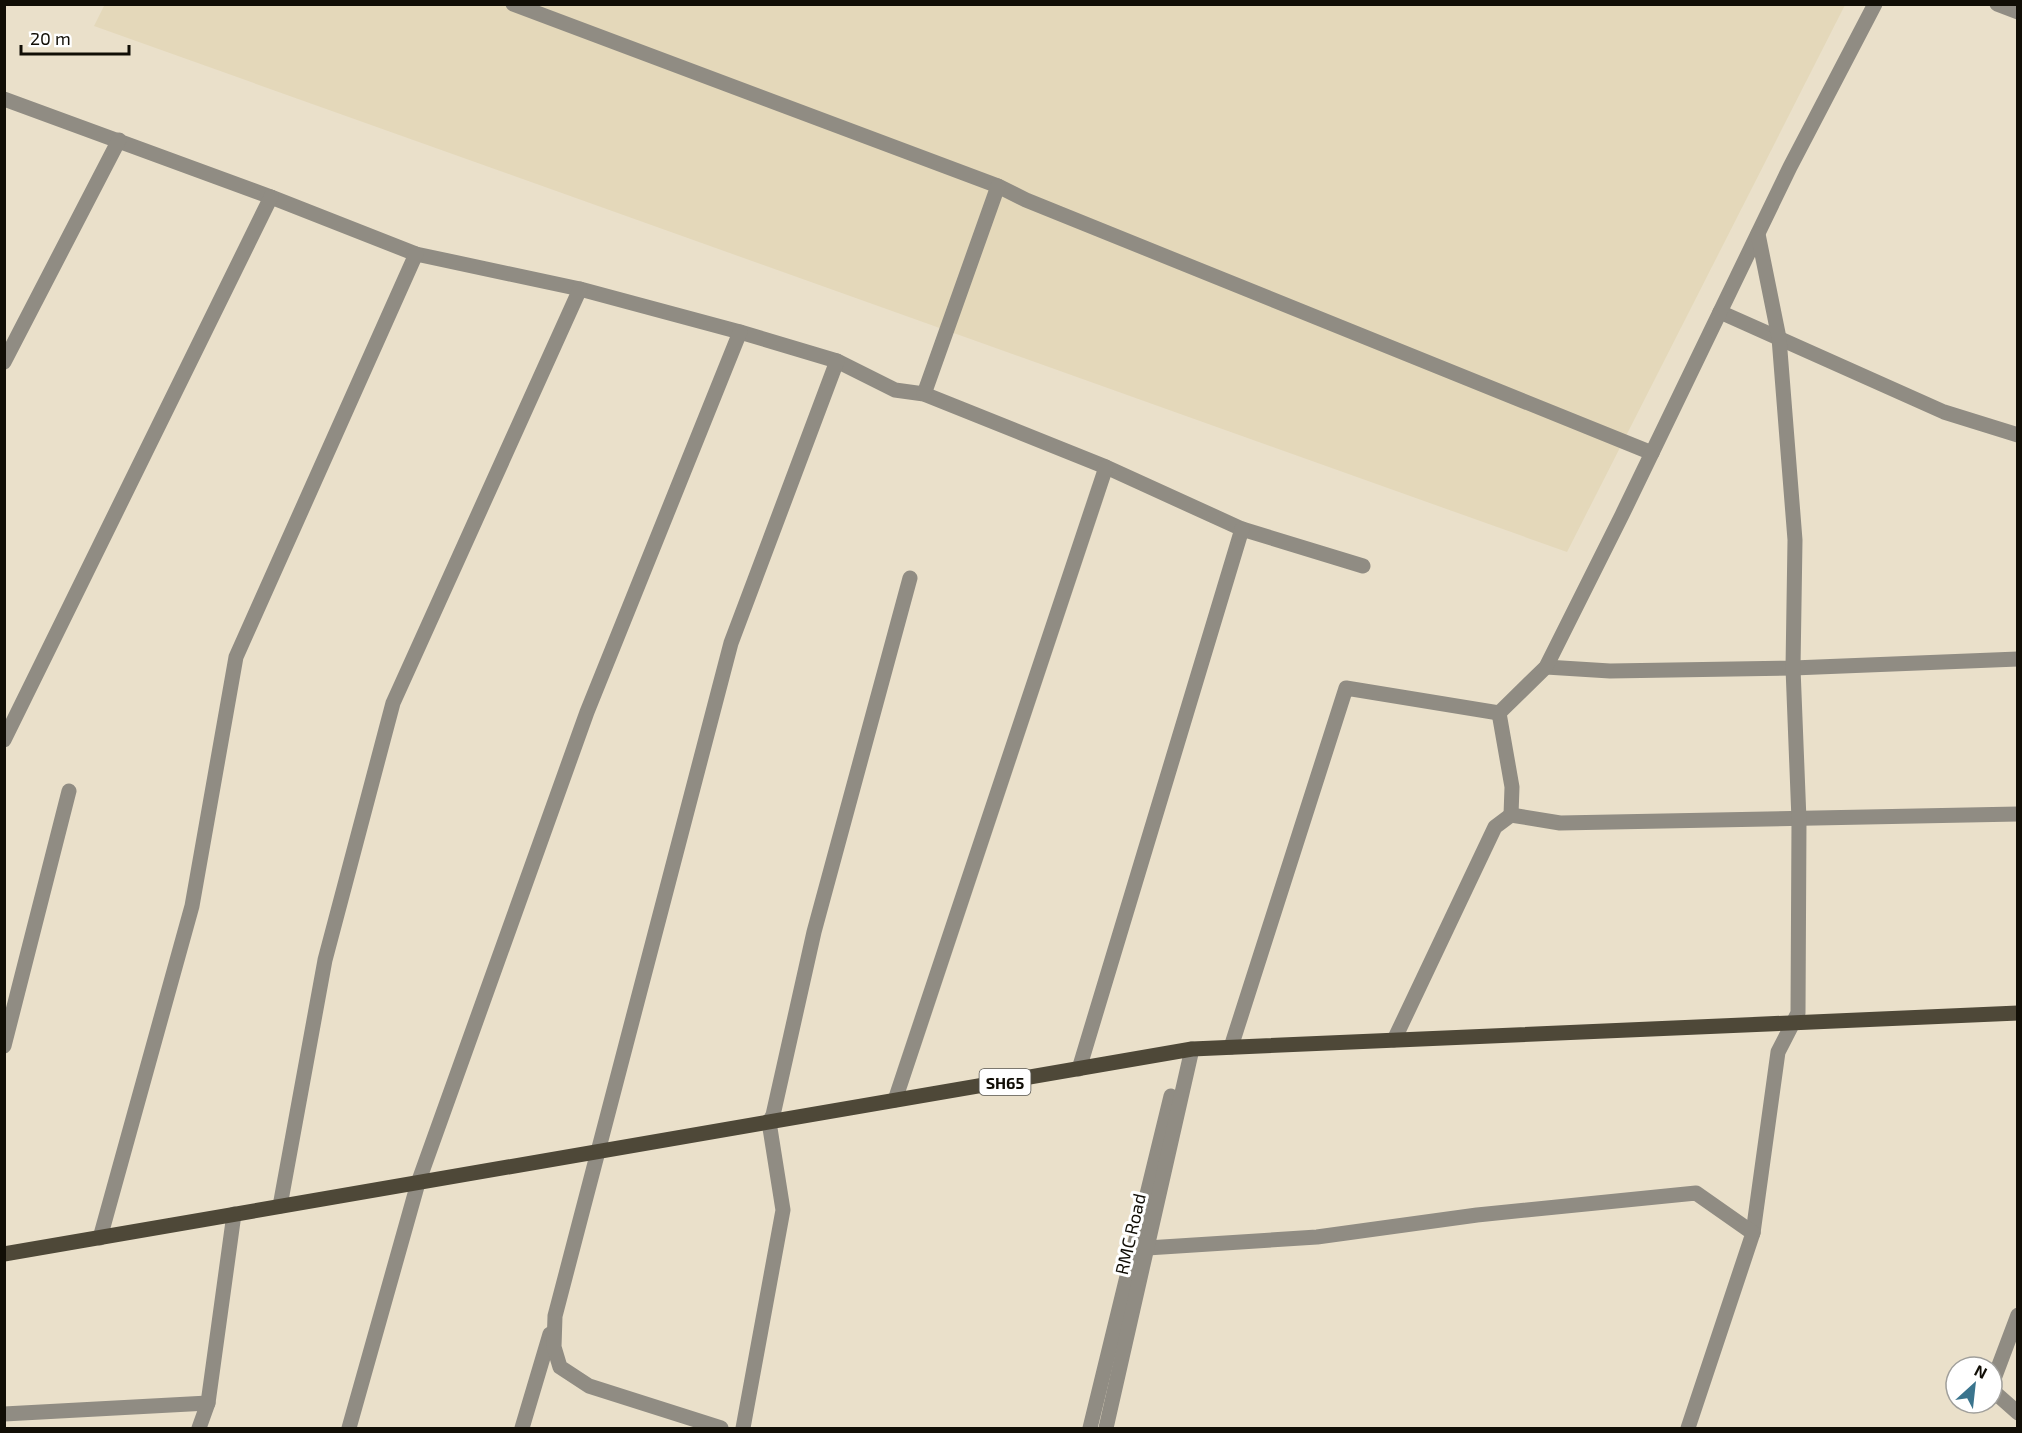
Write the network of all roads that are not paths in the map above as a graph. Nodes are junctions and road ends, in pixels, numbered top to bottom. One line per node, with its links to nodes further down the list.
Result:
1 (513, 4): 7 (street)
2 (1875, 4): 9 (street)
3 (1997, 4): 4 (street)
4 (2018, 12)
5 (4, 99): 6 (street)
6 (119, 140): 8 (street); 16 (street)
7 (998, 186): 17 (street); 19 (street)
8 (271, 197): 10 (street); 28 (street)
9 (1758, 234): 12 (street); 14 (street)
10 (417, 254): 11 (street); 47 (street)
11 (580, 289): 13 (street); 44 (street)
12 (1720, 312): 14 (street); 19 (street)
13 (740, 332): 15 (street); 43 (street)
14 (1779, 338): 18 (street); 26 (street)
15 (837, 361): 17 (street); 42 (street)
16 (4, 362)
17 (924, 394): 20 (street)
18 (2018, 435)
19 (1652, 453): 25 (street)
20 (1106, 467): 21 (street); 40 (street)
21 (1242, 529): 22 (street); 39 (street)
22 (1363, 566)
23 (910, 578): 41 (street)
24 (2018, 659): 26 (street)
25 (1546, 667): 26 (street); 27 (street)
26 (1793, 668): 32 (street)
27 (1499, 712): 31 (street); 37 (street)
28 (4, 740)
29 (69, 791): 36 (street)
30 (2018, 814): 32 (street)
31 (1511, 815): 32 (street); 35 (street)
32 (1799, 820): 34 (street)
33 (2018, 1013): 34 (main road, SH65)
34 (1793, 1023): 35 (main road, SH65); 46 (street)
35 (1394, 1040): 37 (main road, SH65)
36 (4, 1046)
37 (1231, 1047): 38 (main road, SH65)
38 (1187, 1050): 39 (main road, SH65); 48 (street, RMC Road); 62 (street, RMC Road)
39 (1079, 1069): 40 (main road, SH65)
40 (895, 1100): 41 (main road, SH65)
41 (769, 1122): 42 (main road, SH65); 61 (street)
42 (597, 1152): 43 (main road, SH65); 51 (street)
43 (418, 1183): 44 (main road, SH65); 58 (street)
44 (280, 1206): 45 (main road, SH65)
45 (234, 1214): 47 (main road, SH65); 54 (street)
46 (1753, 1233): 48 (street); 64 (street)
47 (100, 1238): 49 (main road, SH65)
48 (1147, 1248): 63 (street, RMC Road)
49 (4, 1254)
50 (2018, 1315): 52 (street)
51 (555, 1316): 59 (street); 60 (street)
52 (2003, 1355)
53 (2004, 1401): 55 (street)
54 (208, 1402): 56 (street); 57 (street)
55 (2018, 1413)
56 (4, 1414)
57 (199, 1428)
58 (349, 1428)
59 (522, 1428)
60 (721, 1428)
61 (743, 1428)
62 (1090, 1428)
63 (1106, 1428)
64 (1689, 1428)

